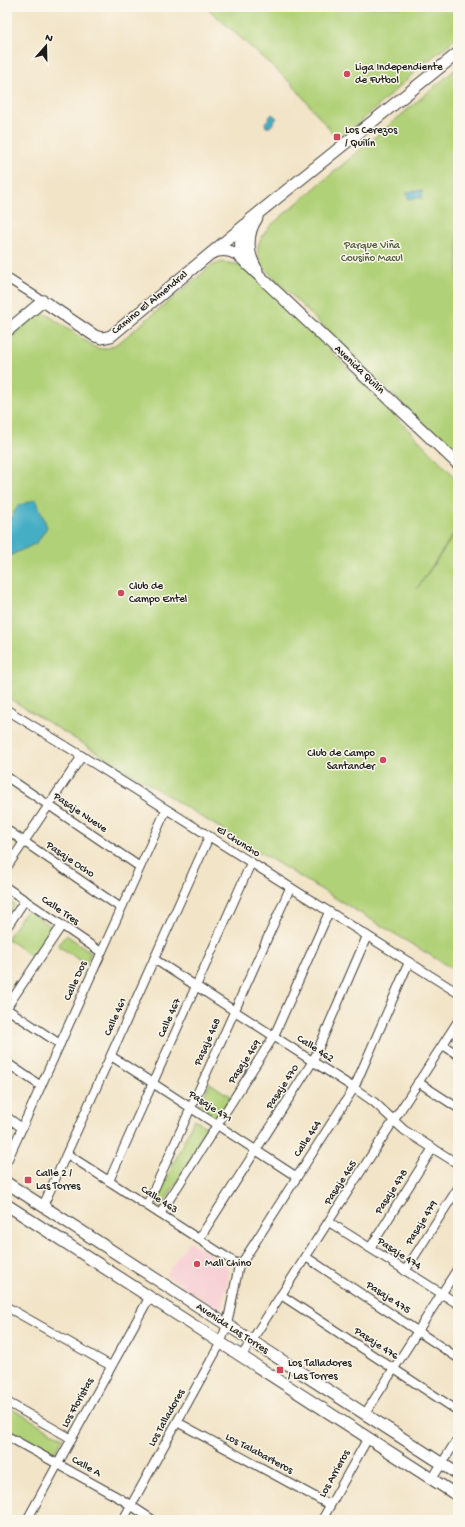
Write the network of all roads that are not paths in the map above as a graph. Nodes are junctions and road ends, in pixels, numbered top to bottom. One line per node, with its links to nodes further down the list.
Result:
1 (458, 53): 2 (main road, Avenida Quilín)
2 (264, 210): 3 (main road, Avenida Quilín); 5 (main road, Avenida Quilín)
3 (246, 224): 4 (main road, Camino El Almendral); 5 (main road, Avenida Quilín)
4 (225, 242): 5 (main road); 6 (main road, Camino El Almendral)
5 (245, 246): 7 (main road, Avenida Quilín); 8 (main road, Avenida Quilín)
6 (212, 253): 7 (main road, Avenida Quilín); 10 (main road, Camino El Almendral)
7 (243, 259): 8 (main road, Avenida Quilín)
8 (261, 276): 12 (main road, Avenida Quilín)
9 (7, 278): 10 (street, Camino El Almendral)
10 (43, 302): 11 (main road)
11 (7, 331)
12 (458, 464)
13 (7, 710): 14 (street, El Chuncho)
14 (82, 756): 16 (street); 17 (street, El Chuncho)
15 (7, 777): 16 (street, Pasaje Nueve)
16 (49, 805): 20 (street); 22 (street, Pasaje Nueve)
17 (166, 810): 19 (street, El Chuncho); 22 (street, Calle Dos)
18 (7, 830): 20 (street, Pasaje Ocho)
19 (209, 837): 21 (street, El Chuncho); 33 (street, Calle 461)
20 (24, 842): 23 (street); 27 (street, Pasaje Ocho)
21 (251, 863): 25 (street, El Chuncho); 35 (street, Calle 467)
22 (140, 866): 27 (street, Calle Dos)
23 (7, 867)
24 (7, 888): 26 (street, Calle Tres)
25 (290, 888): 28 (street, El Chuncho); 38 (street, Pasaje 468)
26 (25, 900): 29 (street, Calle Tres); 30 (street)
27 (121, 908): 32 (street, Calle Dos)
28 (329, 912): 31 (street, El Chuncho); 40 (street, Pasaje 469)
29 (62, 925): 32 (street, Calle Tres); 37 (street)
30 (7, 927)
31 (367, 936): 34 (street, El Chuncho); 45 (street, Pasaje 470)
32 (101, 952): 41 (street, Calle Dos)
33 (154, 959): 35 (street, Calle 462); 44 (street, Calle 461)
34 (409, 962): 36 (street, El Chuncho); 50 (street, Calle 464)
35 (196, 986): 38 (street, Calle 462); 48 (street, Calle 467)
36 (458, 993)
37 (7, 1008): 41 (street)
38 (234, 1011): 40 (street, Calle 462); 51 (street, Pasaje 468)
39 (458, 1021): 42 (street, Pasaje 465)
40 (274, 1036): 45 (street, Calle 462); 55 (street, Pasaje 469)
41 (60, 1044): 49 (street, Calle Dos)
42 (442, 1045): 43 (street); 47 (street, Pasaje 465)
43 (458, 1055)
44 (111, 1056): 48 (street, Pasaje 471); 59 (street, Calle 461)
45 (313, 1061): 50 (street, Calle 462); 58 (street, Pasaje 470)
46 (7, 1063): 49 (street)
47 (418, 1082): 52 (street); 54 (street, Pasaje 465)
48 (153, 1084): 51 (street, Pasaje 471); 63 (street, Calle 467)
49 (41, 1086): 56 (street, Calle Dos)
50 (354, 1088): 54 (street, Calle 462); 62 (street, Calle 464)
51 (191, 1108): 55 (street, Pasaje 471); 67 (street, Pasaje 468)
52 (458, 1108)
53 (7, 1117): 56 (street)
54 (394, 1120): 57 (street, Calle 462); 70 (street, Pasaje 465)
55 (217, 1125): 58 (street, Pasaje 471); 69 (street, Pasaje 469)
56 (22, 1128): 60 (street, Calle Dos)
57 (433, 1148): 61 (street, Calle 462); 72 (street, Pasaje 478)
58 (256, 1150): 62 (street, Pasaje 471); 71 (street, Pasaje 470)
59 (67, 1154): 63 (street, Calle 463); 68 (street, Calle 461)
60 (7, 1161)
61 (458, 1164)
62 (297, 1176): 74 (street, Calle 464)
63 (109, 1181): 67 (street, Calle 463)
64 (7, 1183): 68 (main road, Avenida Las Torres)
65 (458, 1188): 76 (street, Pasaje 479)
66 (7, 1205): 79 (main road, Avenida Las Torres)
67 (147, 1205): 69 (street, Calle 463)
68 (44, 1206): 82 (main road, Avenida Las Torres)
69 (160, 1214): 71 (street, Calle 463)
70 (329, 1222): 72 (street, Pasaje 474); 73 (street, Pasaje 465)
71 (199, 1239): 74 (street, Calle 463)
72 (370, 1248): 76 (street, Pasaje 474)
73 (306, 1257): 78 (street, Pasaje 465); 83 (street, Pasaje 475)
74 (239, 1265): 82 (street, Calle 464)
75 (458, 1268): 77 (street)
76 (406, 1271): 77 (street, Pasaje 474)
77 (442, 1294): 80 (street, Pasaje 474); 83 (street)
78 (281, 1295): 84 (street, Pasaje 465); 89 (street, Pasaje 476)
79 (149, 1298): 85 (main road, Avenida Las Torres); 88 (street, Los Floristas)
80 (458, 1304)
81 (7, 1307): 88 (street)
82 (227, 1325): 84 (main road, Avenida Las Torres); 85 (street, Los Talladores)
83 (418, 1331): 87 (street, Pasaje 475); 89 (street)
84 (252, 1341): 86 (street, Pasaje 465); 92 (main road, Avenida Las Torres)
85 (220, 1344): 86 (main road, Avenida Las Torres); 93 (street, Los Talladores)
86 (241, 1357): 96 (main road, Avenida Las Torres)
87 (458, 1358)
88 (111, 1366): 95 (street, Los Floristas)
89 (394, 1369): 91 (street, Pasaje 476); 92 (street)
90 (7, 1402): 95 (street)
91 (458, 1411)
92 (365, 1414): 99 (main road, Avenida Las Torres)
93 (177, 1422): 103 (street, Los Talabarteros); 104 (street, Los Talladores)
94 (7, 1436): 98 (street, Calle A)
95 (72, 1438): 98 (street, Los Floristas)
96 (368, 1438): 101 (main road, Avenida Las Torres); 103 (street, Los Arrieros)
97 (458, 1438): 99 (street)
98 (58, 1464): 104 (street, Calle A); 105 (street, Los Floristas)
99 (442, 1464): 100 (main road, Avenida Las Torres); 101 (street)
100 (458, 1474)
101 (432, 1479): 102 (main road, Avenida Las Torres)
102 (458, 1496)
103 (330, 1505): 108 (street, Los Arrieros)
104 (131, 1506): 106 (street, Los Talladores); 107 (street, Calle A)
105 (27, 1520)
106 (123, 1520)
107 (153, 1520)
108 (322, 1520)

